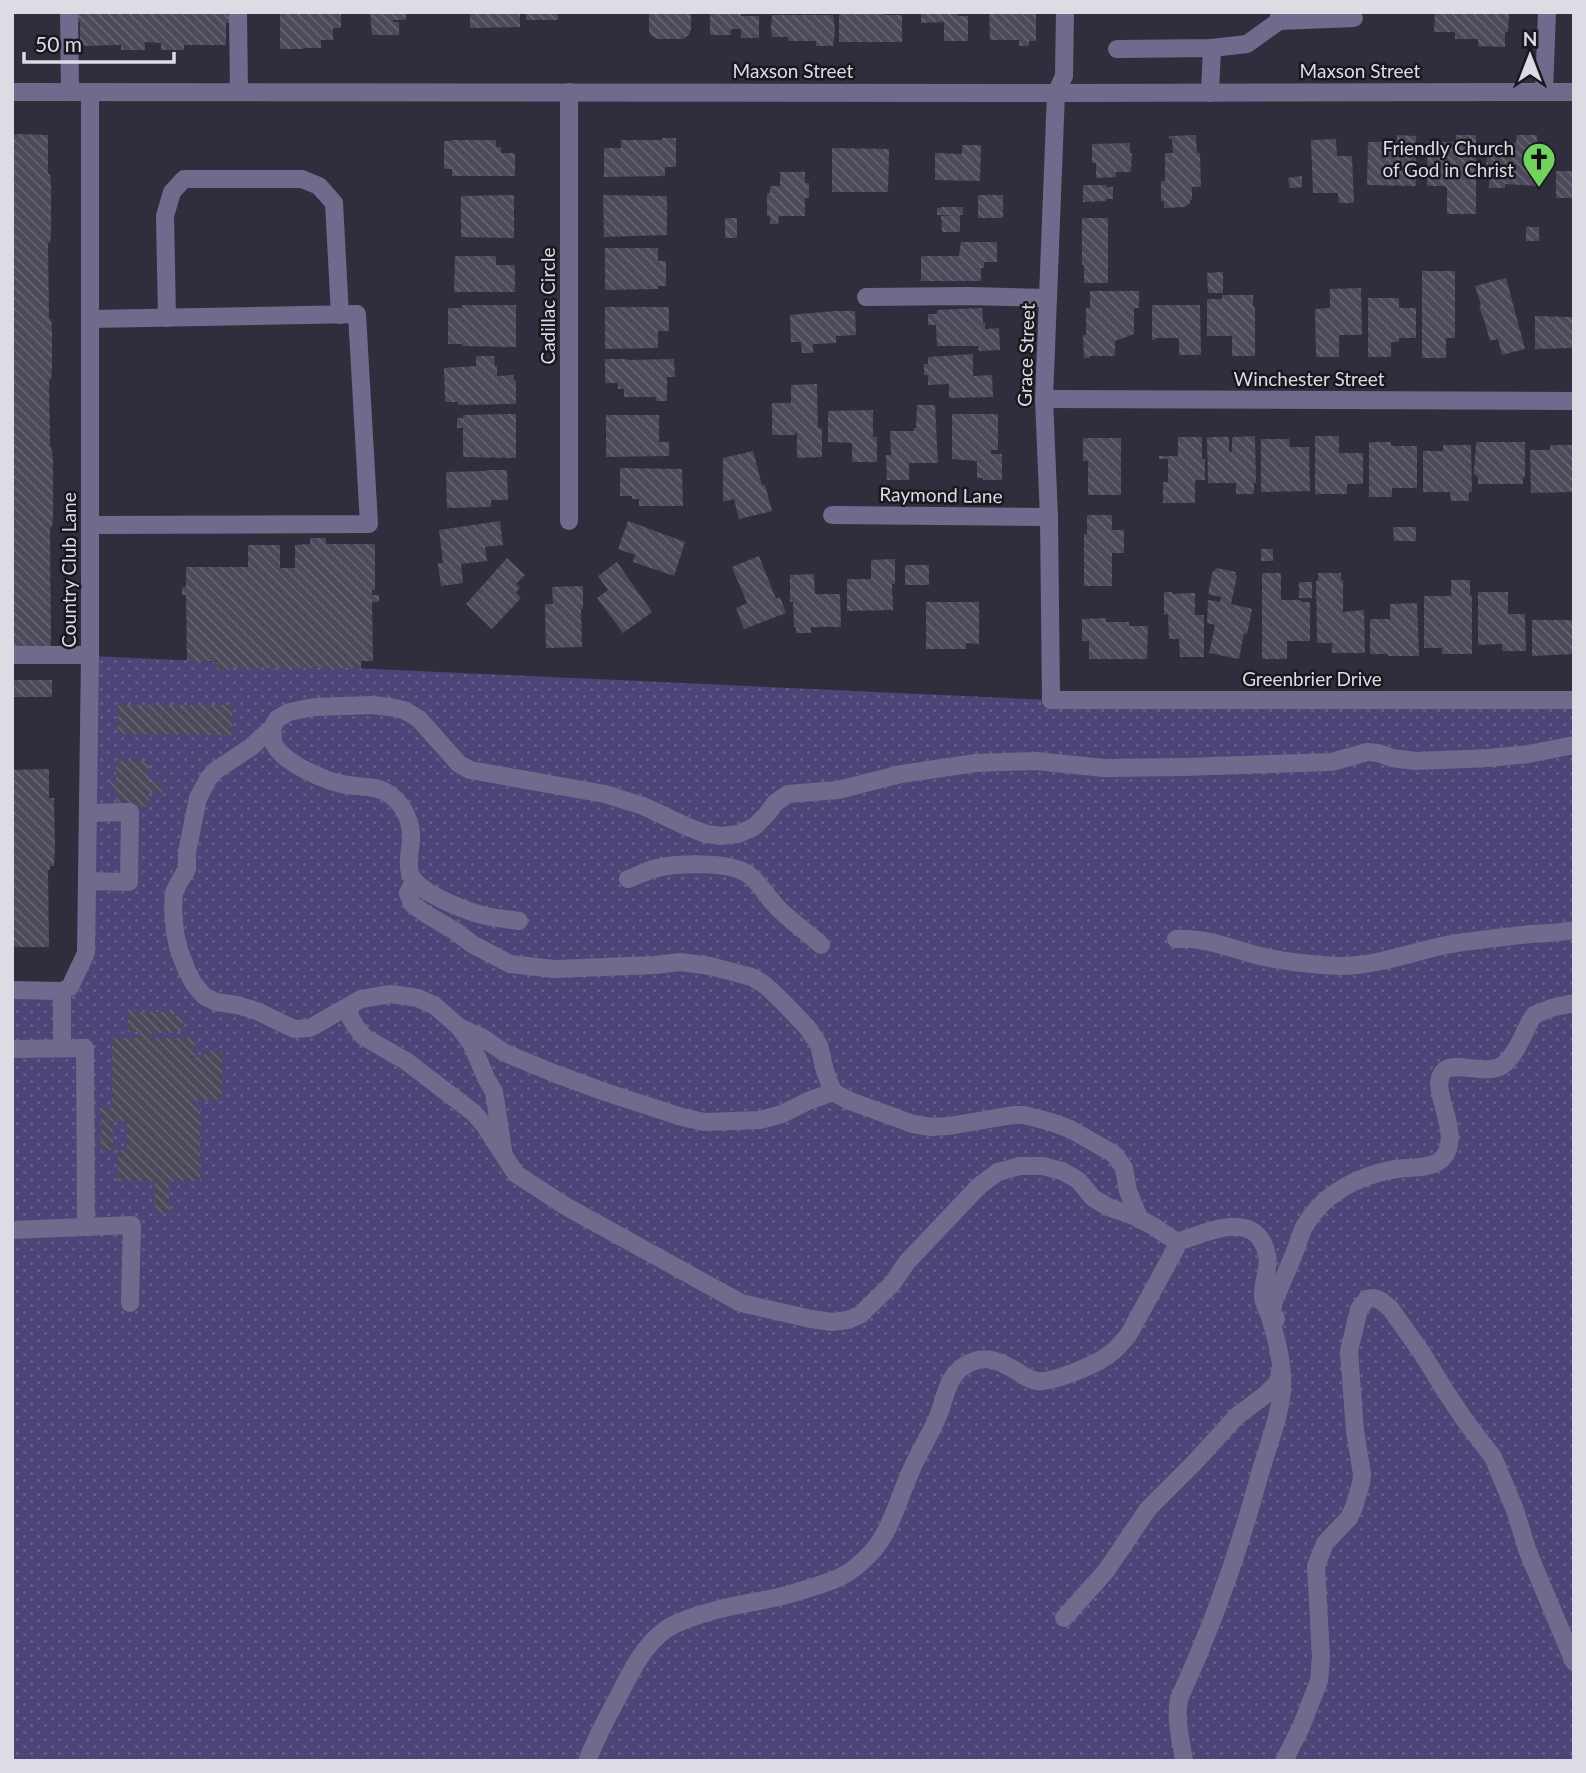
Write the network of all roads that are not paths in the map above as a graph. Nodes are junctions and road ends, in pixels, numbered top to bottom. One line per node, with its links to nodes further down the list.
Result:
1 (69, 12): 10 (street)
2 (238, 12): 12 (street)
3 (1065, 12): 16 (street, Grace Street)
4 (1547, 12): 14 (street)
5 (1279, 17): 6 (street); 7 (street)
6 (1354, 18)
7 (1212, 48): 8 (street); 17 (street)
8 (1117, 49)
9 (12, 92): 10 (street, Maxson Street)
10 (70, 92): 11 (street, Maxson Street)
11 (90, 92): 12 (street, Maxson Street); 22 (street, Country Club Lane)
12 (239, 92): 13 (street, Maxson Street)
13 (569, 92): 16 (street, Maxson Street); 27 (street, Cadillac Circle)
14 (1544, 92): 15 (street, Maxson Street); 17 (street, Maxson Street)
15 (1574, 92)
16 (1056, 93): 17 (street, Maxson Street); 19 (street, Grace Street)
17 (1210, 93)
18 (866, 298): 19 (street)
19 (1048, 298): 23 (street, Grace Street)
20 (340, 314): 21 (street); 21 (street); 28 (street)
21 (167, 318): 22 (street)
22 (90, 319): 28 (street, Country Club Lane)
23 (1044, 399): 24 (street, Winchester Street); 26 (street, Grace Street)
24 (1574, 401)
25 (832, 515): 26 (street, Raymond Lane)
26 (1049, 517): 31 (street, Grace Street)
27 (569, 521)
28 (90, 525): 30 (street, Country Club Lane)
29 (12, 655): 30 (street)
30 (90, 655): 37 (street, Country Club Lane)
31 (1051, 700): 32 (street, Greenbrier Drive)
32 (1574, 700)
33 (272, 728): 34 (street); 35 (street); 36 (street)
34 (1574, 745)
35 (283, 753): 36 (street); 40 (street)
36 (240, 755): 48 (street)
37 (88, 813): 39 (street, Country Club Lane); 39 (street)
38 (628, 879): 44 (street)
39 (87, 881): 46 (street, Country Club Lane)
40 (414, 881): 41 (street); 52 (street)
41 (519, 921)
42 (1574, 930): 43 (street)
43 (1176, 939)
44 (821, 945)
45 (12, 990): 46 (street)
46 (62, 991): 50 (street)
47 (1574, 1003): 59 (street)
48 (348, 1007): 49 (street); 53 (street)
49 (459, 1027): 52 (street); 53 (street)
50 (62, 1048): 51 (street); 55 (street)
51 (12, 1049)
52 (833, 1092): 54 (street)
53 (504, 1157): 54 (street)
54 (1140, 1220): 57 (street)
55 (86, 1227): 56 (street); 58 (street)
56 (12, 1230)
57 (1177, 1242): 59 (street); 63 (street)
58 (130, 1303)
59 (1278, 1345): 60 (street)
60 (1281, 1369): 61 (street); 64 (street)
61 (1065, 1618)
62 (1574, 1661): 65 (street)
63 (587, 1761)
64 (1184, 1761)
65 (1284, 1761)

